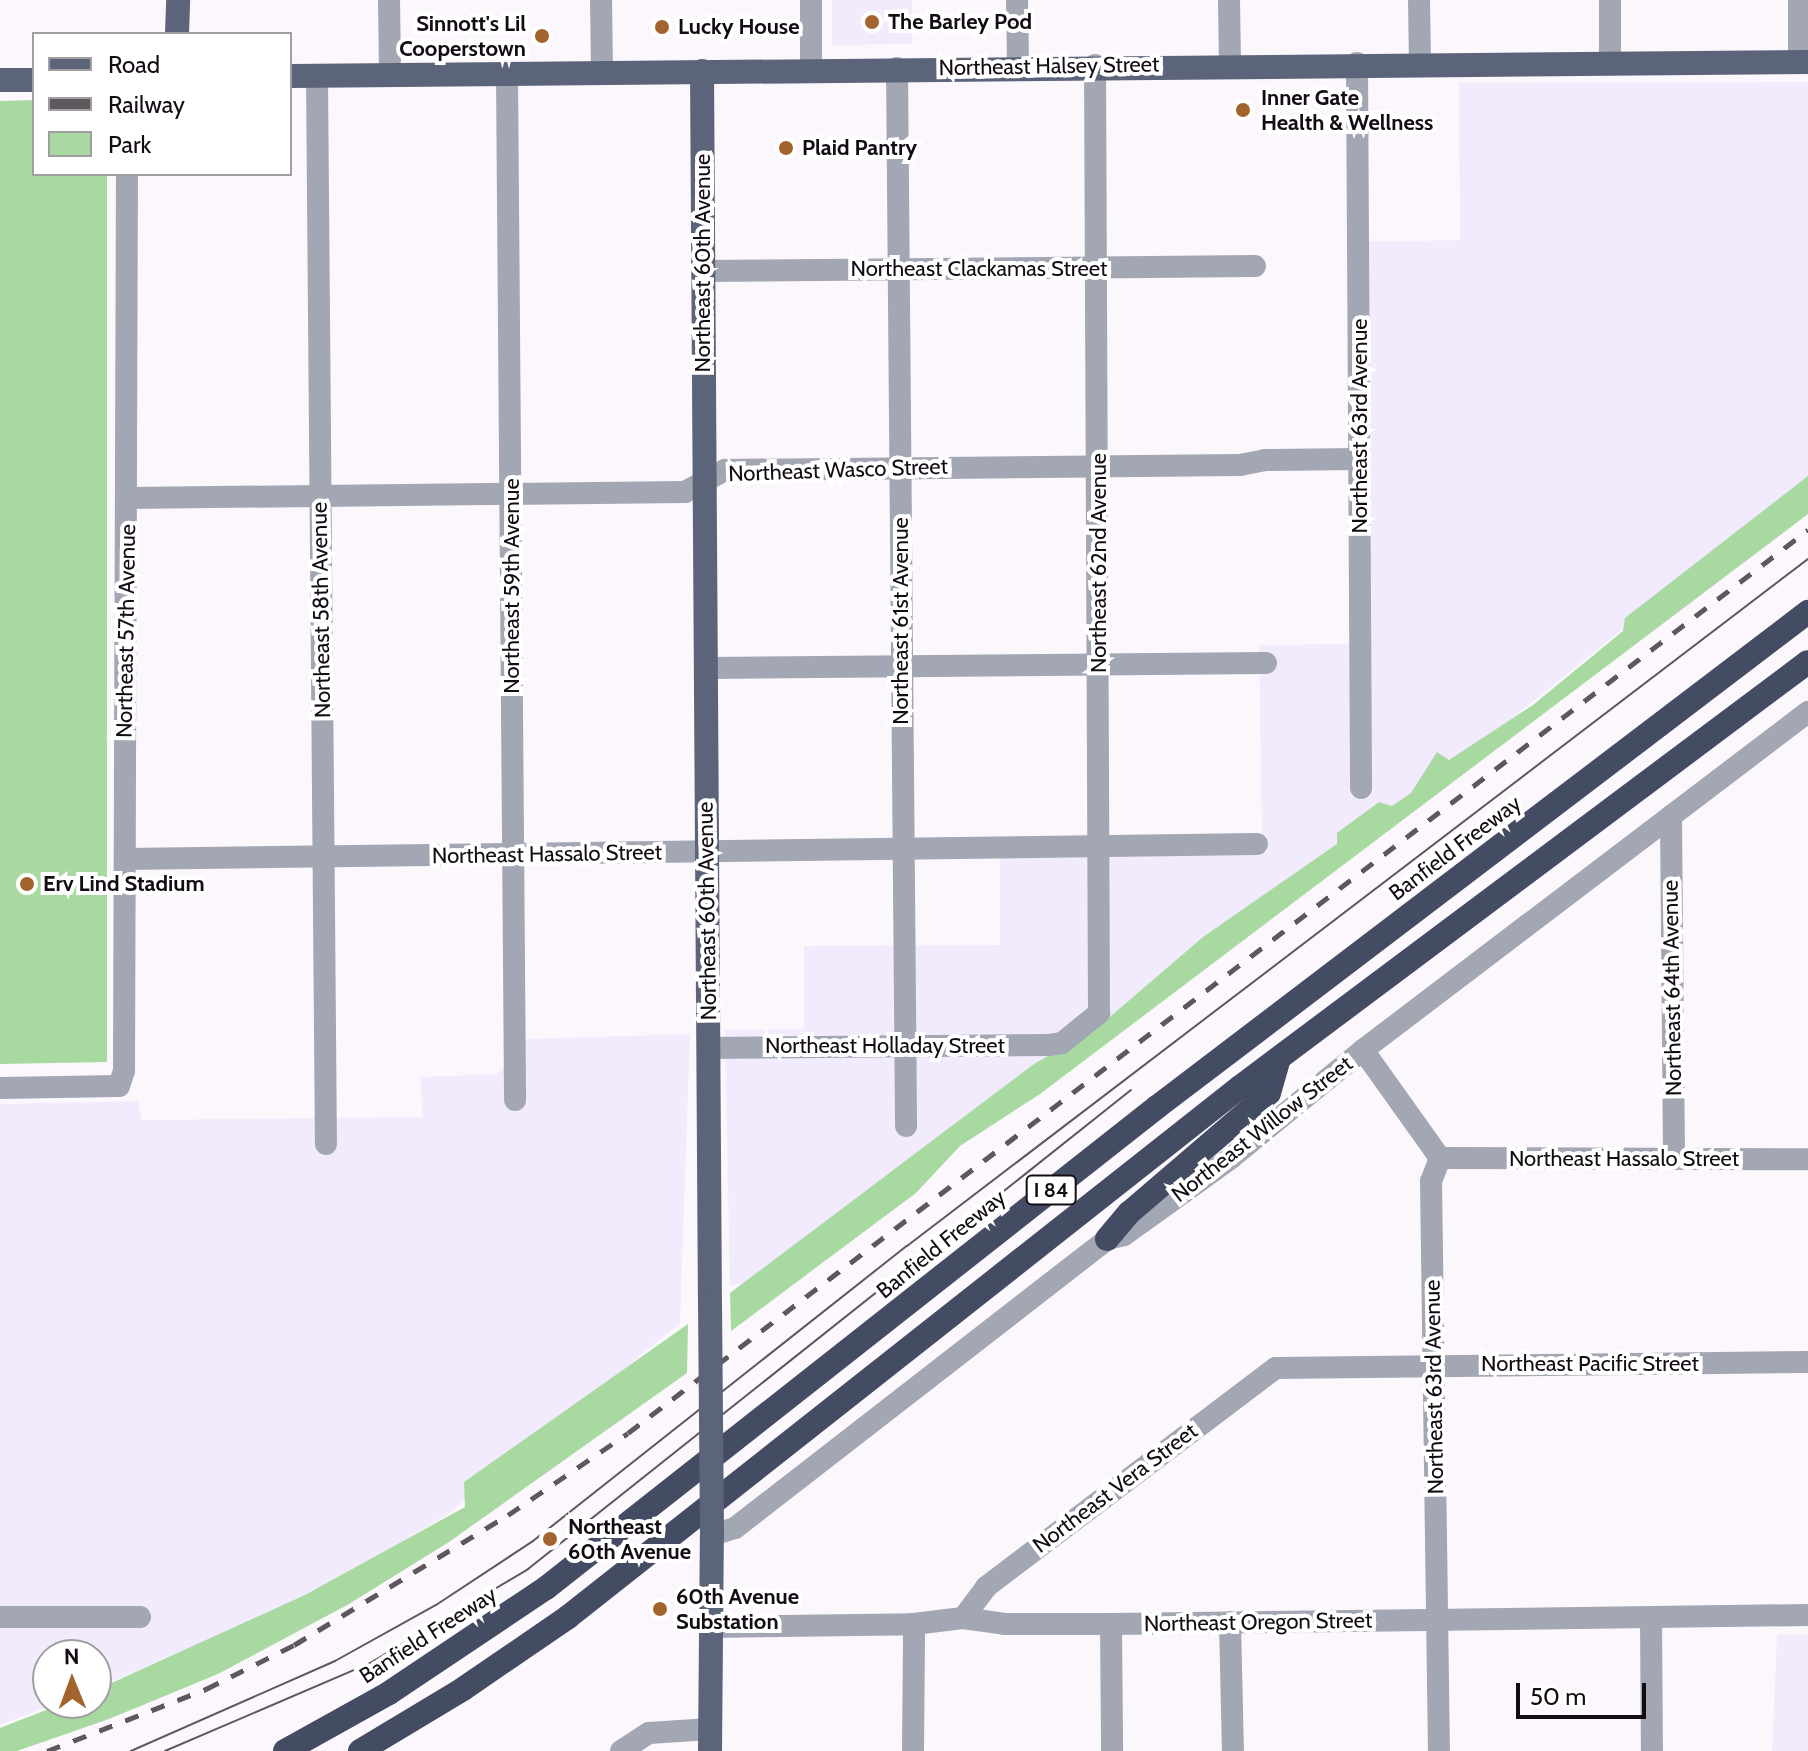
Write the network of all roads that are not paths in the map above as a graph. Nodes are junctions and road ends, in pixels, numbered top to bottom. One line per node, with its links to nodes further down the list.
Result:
1 (178, 0): 10 (main road)
2 (389, 0): 23 (street)
3 (601, 0): 21 (street)
4 (811, 0): 19 (street)
5 (1017, 0): 17 (street)
6 (1229, 0): 15 (street)
7 (1419, 0): 14 (street)
8 (1610, 0): 11 (street)
9 (1799, 0): 12 (street)
10 (177, 32)
11 (1610, 62): 12 (main road, Northeast Halsey Street); 14 (main road, Northeast Halsey Street)
12 (1804, 62)
13 (1357, 63): 14 (main road, Northeast Halsey Street); 15 (main road, Northeast Halsey Street); 33 (street, Northeast 63rd Avenue)
14 (1420, 63)
15 (1230, 64): 16 (main road, Northeast Halsey Street)
16 (1095, 65): 17 (main road, Northeast Halsey Street); 30 (street, Northeast 62nd Avenue)
17 (1018, 66): 18 (main road, Northeast Halsey Street)
18 (897, 68): 19 (main road, Northeast Halsey Street); 31 (street, Northeast 61st Avenue)
19 (811, 69): 20 (main road, Northeast Halsey Street)
20 (702, 71): 21 (main road, Northeast Halsey Street); 32 (main road, Northeast 60th Avenue)
21 (602, 72): 22 (main road, Northeast Halsey Street)
22 (507, 73): 23 (main road, Northeast Halsey Street); 37 (street, Northeast 59th Avenue)
23 (390, 75): 25 (main road, Northeast Halsey Street)
24 (292, 76): 25 (main road, Northeast Halsey Street)
25 (317, 76): 38 (street, Northeast 58th Avenue)
26 (0, 80): 27 (main road)
27 (32, 80)
28 (127, 176): 39 (street, Northeast 57th Avenue)
29 (1255, 266): 30 (street, Northeast Clackamas Street)
30 (1098, 268): 31 (street, Northeast Clackamas Street); 34 (street, Northeast 62nd Avenue)
31 (900, 269): 32 (street, Northeast Clackamas Street); 35 (street, Northeast 61st Avenue)
32 (703, 271): 36 (main road, Northeast 60th Avenue)
33 (1360, 459): 34 (street, Northeast Wasco Street); 47 (street, Northeast 63rd Avenue)
34 (1099, 466): 35 (street, Northeast Wasco Street); 42 (street, Northeast 62nd Avenue)
35 (901, 467): 36 (street, Northeast Wasco Street); 44 (street, Northeast 61st Avenue)
36 (704, 481): 37 (street, Northeast Wasco Street); 45 (main road, Northeast 60th Avenue)
37 (511, 494): 38 (street, Northeast Wasco Street); 53 (street, Northeast 59th Avenue)
38 (319, 497): 39 (street, Northeast Wasco Street); 54 (street, Northeast 58th Avenue)
39 (127, 498): 55 (street, Northeast 57th Avenue)
40 (1808, 612): 84 (highway, Banfield Freeway / I 84)
41 (1808, 662): 60 (highway, I 84)
42 (1099, 663): 43 (street); 44 (street); 50 (street, Northeast 62nd Avenue)
43 (1266, 663)
44 (900, 664): 45 (street); 51 (street, Northeast 61st Avenue)
45 (706, 668): 52 (main road, Northeast 60th Avenue)
46 (1808, 712): 48 (street, Northeast Willow Street)
47 (1361, 788)
48 (1671, 816): 59 (street, Northeast Willow Street); 66 (street, Northeast 64th Avenue)
49 (1257, 844): 50 (street, Northeast Hassalo Street)
50 (1101, 847): 51 (street, Northeast Hassalo Street); 56 (street, Northeast 62nd Avenue)
51 (903, 850): 52 (street, Northeast Hassalo Street); 57 (street, Northeast 61st Avenue)
52 (706, 851): 53 (street, Northeast Hassalo Street); 58 (main road, Northeast 60th Avenue)
53 (514, 854): 54 (street, Northeast Hassalo Street); 62 (street, Northeast 59th Avenue)
54 (324, 857): 55 (street, Northeast Hassalo Street); 64 (street, Northeast 58th Avenue)
55 (125, 859): 61 (street, Northeast 57th Avenue)
56 (1062, 1043): 57 (street, Northeast Holladay Street)
57 (905, 1046): 58 (street, Northeast Holladay Street); 63 (street, Northeast 61st Avenue)
58 (708, 1048): 72 (main road, Northeast 60th Avenue, bridge)
59 (1363, 1050): 65 (street); 68 (street, Northeast Willow Street)
60 (1278, 1062): 68 (highway); 85 (highway, I 84)
61 (0, 1088)
62 (515, 1100)
63 (906, 1126)
64 (326, 1144)
65 (1440, 1158): 66 (street, Northeast Hassalo Street); 70 (street, Northeast 63rd Avenue)
66 (1674, 1159): 67 (street, Northeast Hassalo Street)
67 (1808, 1159)
68 (1107, 1239): 72 (street, Northeast Willow Street)
69 (1808, 1362): 70 (street, Northeast Pacific Street)
70 (1434, 1365): 71 (street, Northeast Pacific Street); 78 (street, Northeast 63rd Avenue)
71 (1276, 1368): 77 (street, Northeast Vera Street)
72 (712, 1535): 82 (main road, Northeast 60th Avenue)
73 (1808, 1615): 76 (street, Northeast Oregon Street)
74 (0, 1617): 75 (street)
75 (140, 1617)
76 (1651, 1617): 78 (street, Northeast Oregon Street); 91 (street)
77 (963, 1618): 80 (street, Northeast Oregon Street); 81 (street, Northeast Oregon Street)
78 (1439, 1619): 79 (street, Northeast Oregon Street); 90 (street, Northeast 63rd Avenue)
79 (1230, 1622): 81 (street, Northeast Oregon Street); 89 (street)
80 (914, 1624): 82 (street, Northeast Oregon Street); 87 (street)
81 (1111, 1624): 88 (street)
82 (709, 1627): 83 (main road, Northeast 60th Avenue)
83 (710, 1740): 86 (street)
84 (285, 1751)
85 (360, 1751)
86 (621, 1751)
87 (913, 1751)
88 (1112, 1751)
89 (1233, 1751)
90 (1439, 1751)
91 (1652, 1751)

